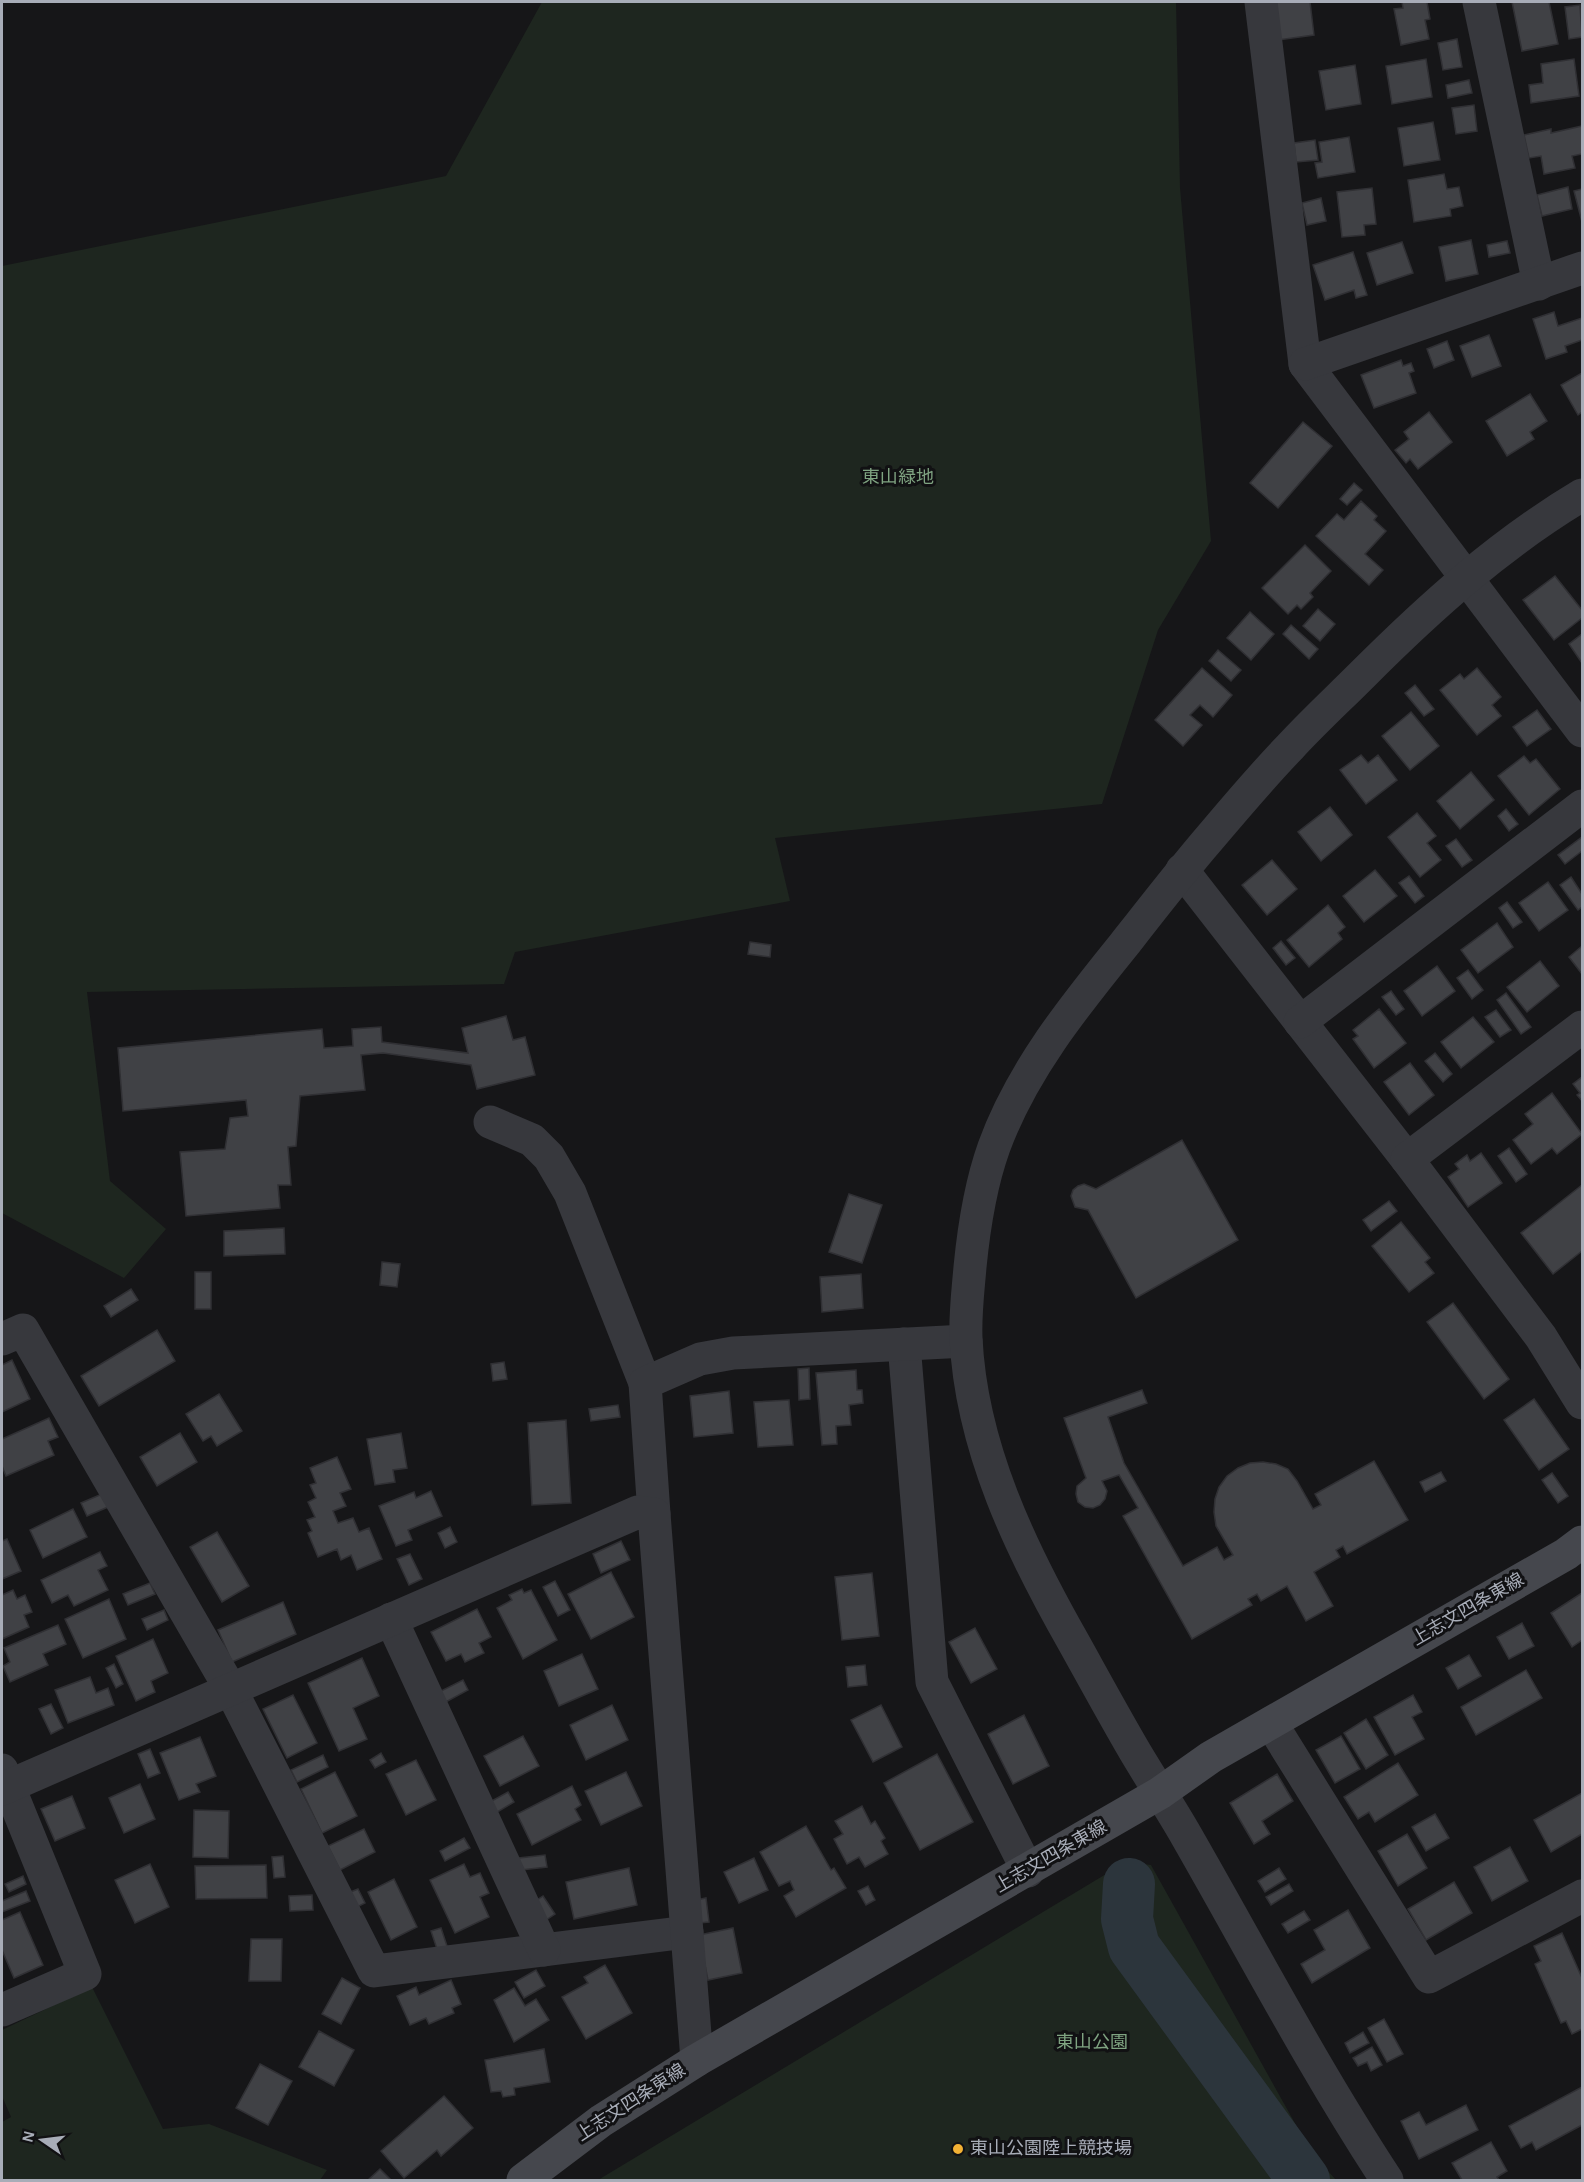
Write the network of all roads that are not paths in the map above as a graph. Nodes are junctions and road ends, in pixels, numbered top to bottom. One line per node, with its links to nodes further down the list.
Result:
1 (1261, 2): 5 (street)
2 (1479, 2): 4 (street)
3 (1582, 268): 4 (street)
4 (1539, 284): 5 (street)
5 (1305, 364): 7 (street)
6 (1582, 495): 7 (street)
7 (1467, 576): 8 (street); 10 (street)
8 (1582, 731)
9 (1582, 806): 11 (street)
10 (1182, 870): 11 (street); 16 (street)
11 (1300, 1022): 14 (street)
12 (1582, 1026): 14 (street)
13 (490, 1122): 18 (street)
14 (1407, 1159): 19 (street)
15 (2, 1340): 23 (street)
16 (966, 1341): 17 (street); 26 (street)
17 (904, 1344): 18 (street); 27 (street)
18 (645, 1383): 20 (street)
19 (1582, 1403)
20 (654, 1514): 22 (street); 29 (street)
21 (1582, 1542): 24 (main road, 上志文四条東線)
22 (391, 1619): 23 (street); 30 (street)
23 (231, 1690): 25 (street); 30 (street)
24 (1271, 1723): 26 (main road, 上志文四条東線); 28 (street)
25 (4, 1782): 31 (street)
26 (1160, 1793): 27 (main road, 上志文四条東線); 34 (street)
27 (1028, 1871): 32 (main road, 上志文四条東線)
28 (1582, 1896)
29 (687, 1932): 30 (street); 32 (street)
30 (543, 1950)
31 (2, 2010)
32 (697, 2060): 33 (main road, 上志文四条東線)
33 (523, 2181)
34 (1387, 2181)

